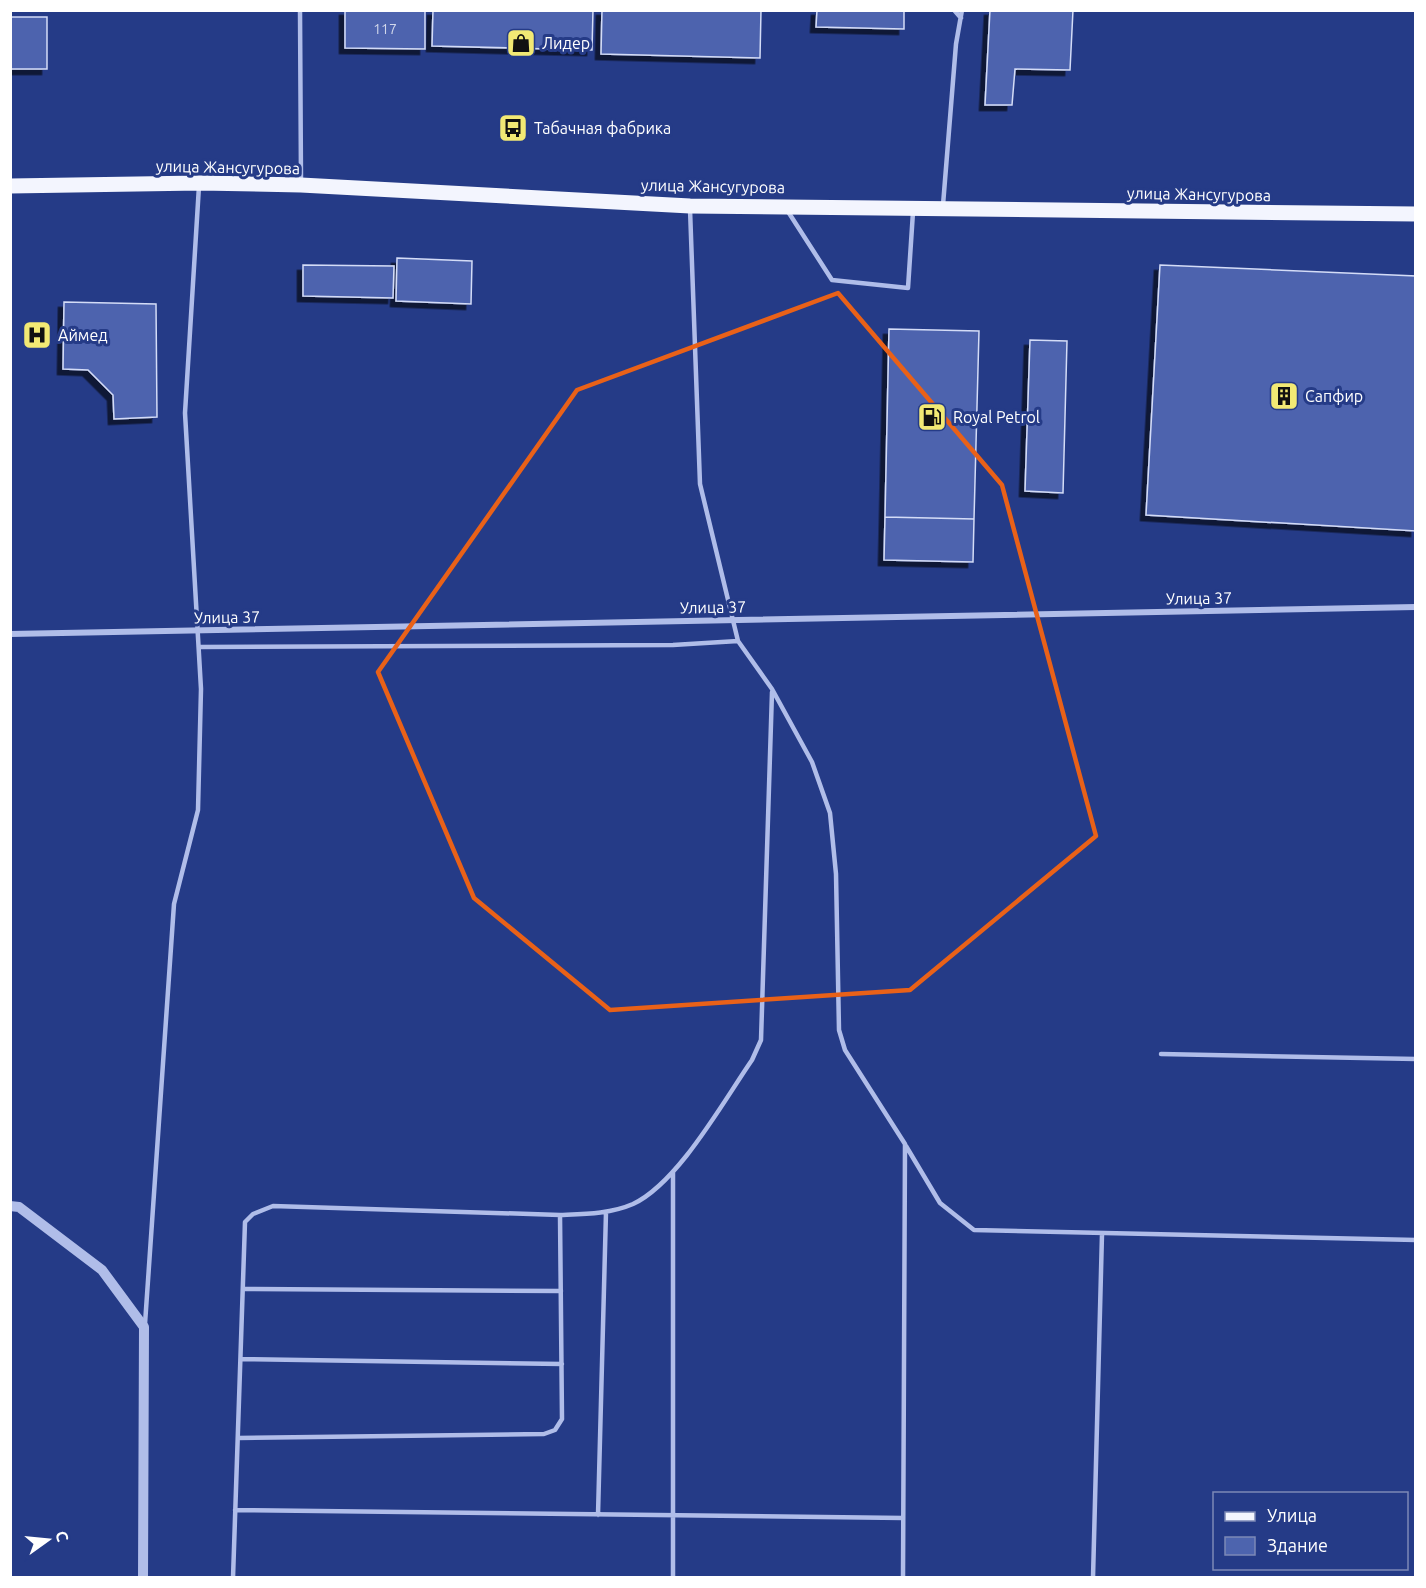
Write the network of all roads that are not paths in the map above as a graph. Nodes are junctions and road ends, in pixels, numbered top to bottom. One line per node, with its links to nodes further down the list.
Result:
1 (300, 10): 6 (lane)
2 (954, 10): 4 (lane)
3 (962, 10): 4 (lane)
4 (961, 18): 11 (lane)
5 (200, 183): 6 (main road, улица Жансугурова); 7 (main road, улица Жансугурова); 16 (lane)
6 (301, 185): 8 (main road, улица Жансугурова)
7 (10, 186)
8 (690, 206): 9 (main road, улица Жансугурова); 15 (lane)
9 (784, 206): 10 (main road, улица Жансугурова); 10 (lane)
10 (913, 209): 11 (main road, улица Жансугурова)
11 (942, 210): 12 (main road, улица Жансугурова)
12 (1416, 214)
13 (1416, 608): 14 (street, Улица 37)
14 (10, 634)
15 (738, 642): 16 (lane); 17 (lane)
16 (199, 647): 29 (lane)
17 (772, 689): 20 (lane); 21 (lane)
18 (1161, 1054): 19 (lane)
19 (1416, 1059)
20 (905, 1144): 25 (lane); 36 (lane)
21 (673, 1172): 23 (lane); 35 (lane)
22 (10, 1206): 29 (street)
23 (606, 1212): 24 (lane); 34 (lane)
24 (560, 1215): 27 (lane); 28 (lane)
25 (1102, 1234): 26 (lane); 41 (lane)
26 (1416, 1240)
27 (243, 1289): 28 (lane); 30 (lane)
28 (561, 1292): 31 (lane)
29 (144, 1327): 37 (street)
30 (241, 1359): 31 (lane); 32 (lane)
31 (562, 1364): 32 (lane)
32 (238, 1438): 33 (lane)
33 (235, 1510): 34 (lane); 38 (lane)
34 (598, 1515): 35 (lane)
35 (675, 1515): 36 (lane); 39 (lane)
36 (903, 1518): 40 (lane)
37 (142, 1578)
38 (233, 1578)
39 (672, 1578)
40 (903, 1578)
41 (1093, 1578)

